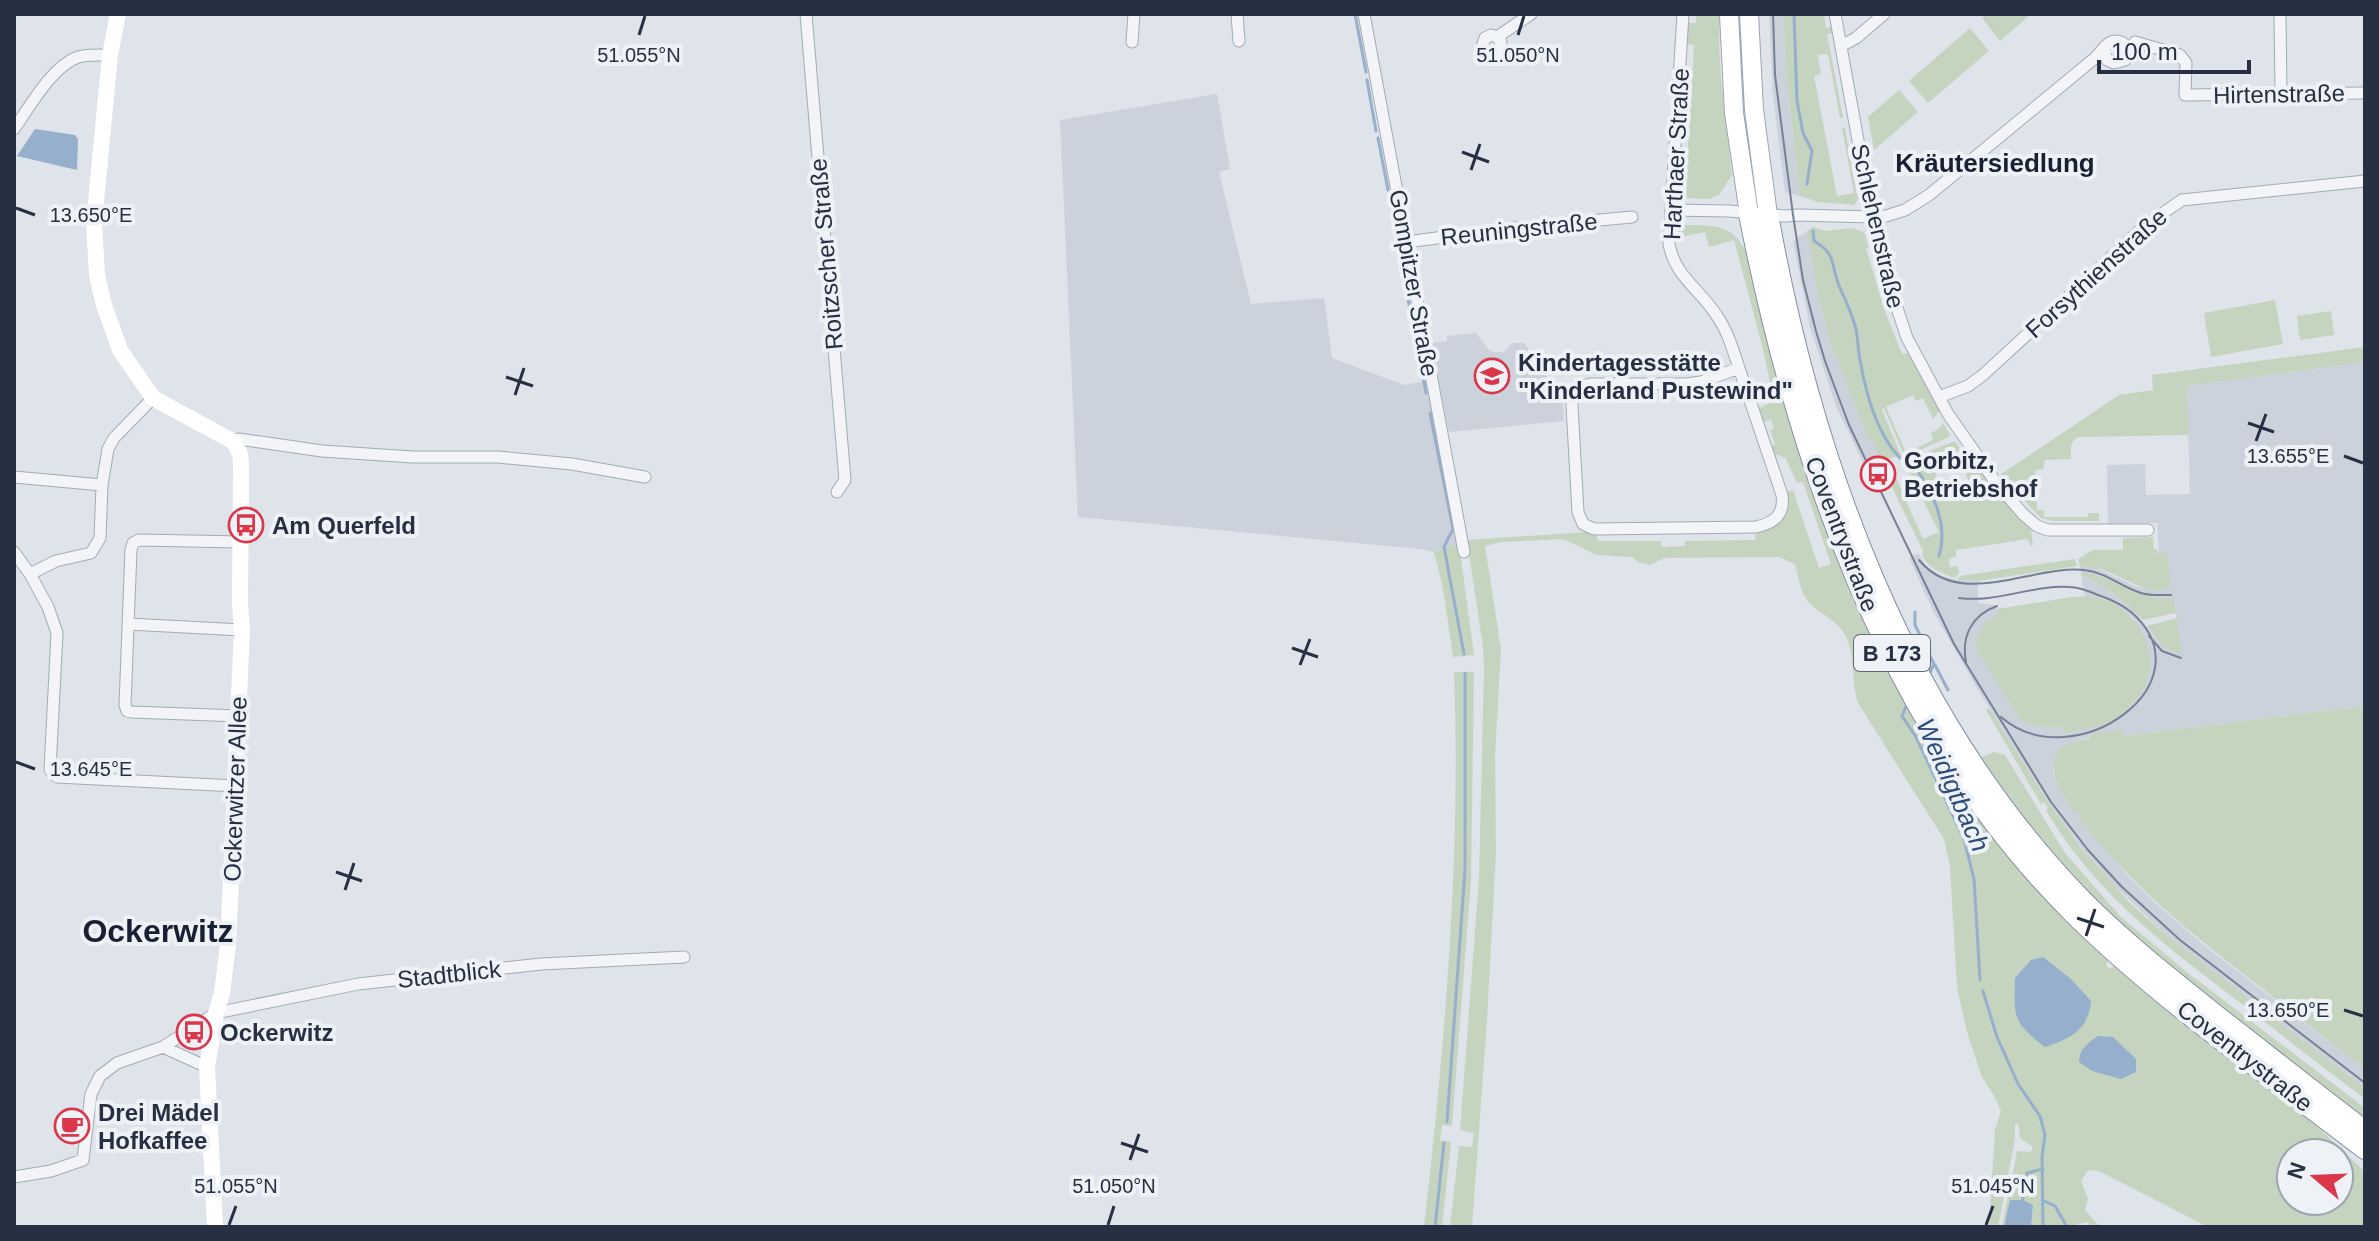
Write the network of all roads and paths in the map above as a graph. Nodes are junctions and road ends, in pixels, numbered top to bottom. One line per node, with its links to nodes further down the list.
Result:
1 (118, 14): 19 (street)
2 (806, 14): 36 (street, Roitzscher Straße)
3 (1134, 14): 15 (street)
4 (1237, 14): 14 (street)
5 (1364, 14): 28 (street, Gompitzer Straße)
6 (1531, 14): 13 (street)
7 (1683, 14): 24 (street, Harthaer Straße)
8 (1729, 14): 25 (main road, Coventrystraße / B 173)
9 (1749, 14): 25 (main road, Coventrystraße / B 173)
10 (1835, 14): 17 (street, Schlehenstraße)
11 (1884, 14): 17 (street)
12 (2280, 14): 21 (street)
13 (1497, 37)
14 (1239, 41)
15 (1132, 42)
16 (2135, 42): 21 (street, Hirtenstraße)
17 (1841, 46): 27 (street, Schlehenstraße)
18 (2104, 49): 27 (street)
19 (110, 55): 22 (street); 31 (street)
20 (2365, 93): 21 (street, Hirtenstraße)
21 (2281, 94)
22 (14, 129)
23 (2365, 181): 30 (street, Forsythienstraße)
24 (1672, 210): 25 (street); 29 (street, Harthaer Straße)
25 (1758, 214): 27 (street); 50 (highway, Coventrystraße / B 173); 51 (highway, Coventrystraße / B 173)
26 (1632, 217): 28 (street, Reuningstraße)
27 (1872, 217): 30 (street, Schlehenstraße)
28 (1406, 242): 40 (street, Gompitzer Straße)
29 (1739, 368): 29 (street, Harthaer Straße)
30 (1939, 397): 37 (street, Schlehenstraße)
31 (153, 398): 32 (street); 35 (street)
32 (234, 442): 34 (street); 38 (street, Ockerwitzer Allee)
33 (14, 477): 35 (street)
34 (645, 477)
35 (102, 485): 41 (street)
36 (837, 492)
37 (2148, 530)
38 (241, 542): 42 (street); 43 (street, Ockerwitzer Allee)
39 (14, 552): 41 (street)
40 (1464, 552)
41 (30, 574): 45 (street)
42 (129, 624): 43 (street); 44 (street)
43 (242, 630): 44 (street, Ockerwitzer Allee)
44 (239, 716): 45 (street, Ockerwitzer Allee)
45 (236, 786): 47 (street, Ockerwitzer Allee)
46 (684, 957): 47 (street, Stadtblick)
47 (216, 1013): 48 (street); 49 (street, Ockerwitzer Allee)
48 (163, 1047): 49 (street); 54 (street)
49 (207, 1067): 55 (street, Ockerwitzer Allee)
50 (2322, 1116): 52 (highway, Coventrystraße / B 173); 53 (highway)
51 (2365, 1131)
52 (2365, 1149)
53 (2365, 1164)
54 (14, 1177)
55 (215, 1227)

